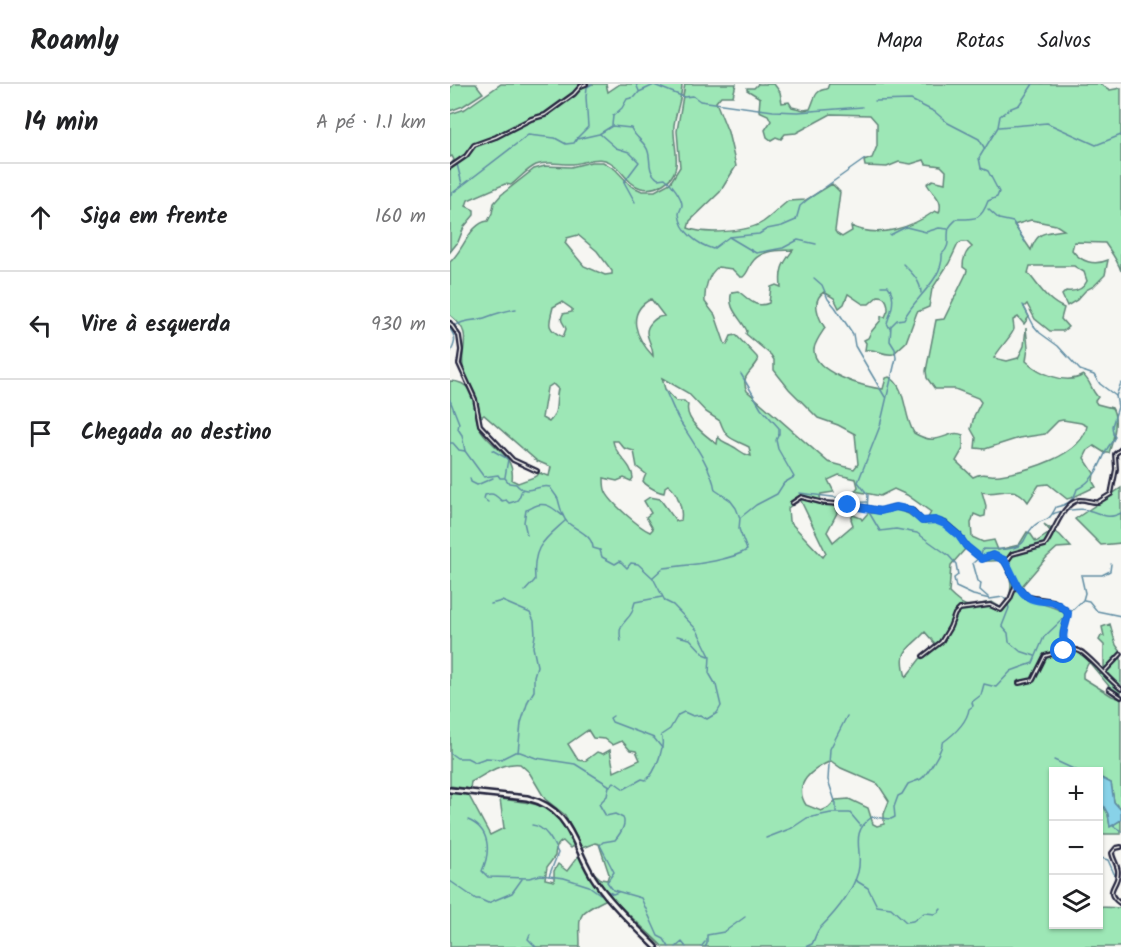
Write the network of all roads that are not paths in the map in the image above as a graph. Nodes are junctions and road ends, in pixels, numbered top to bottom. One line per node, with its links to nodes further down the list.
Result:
1 (586, 84): 2 (street)
2 (450, 167)
3 (450, 323): 5 (street)
4 (1121, 449): 7 (street)
5 (537, 471)
6 (792, 503): 7 (street)
7 (1006, 562): 8 (street)
8 (1016, 584): 9 (street); 11 (street)
9 (1070, 649): 12 (street); 13 (street)
10 (1121, 654): 12 (street)
11 (923, 656)
12 (1103, 672): 15 (street)
13 (1019, 683)
14 (1109, 689): 16 (street)
15 (1121, 689)
16 (1121, 697)
17 (450, 790): 20 (main road)
18 (1121, 847): 19 (street)
19 (1120, 903)
20 (656, 947)

